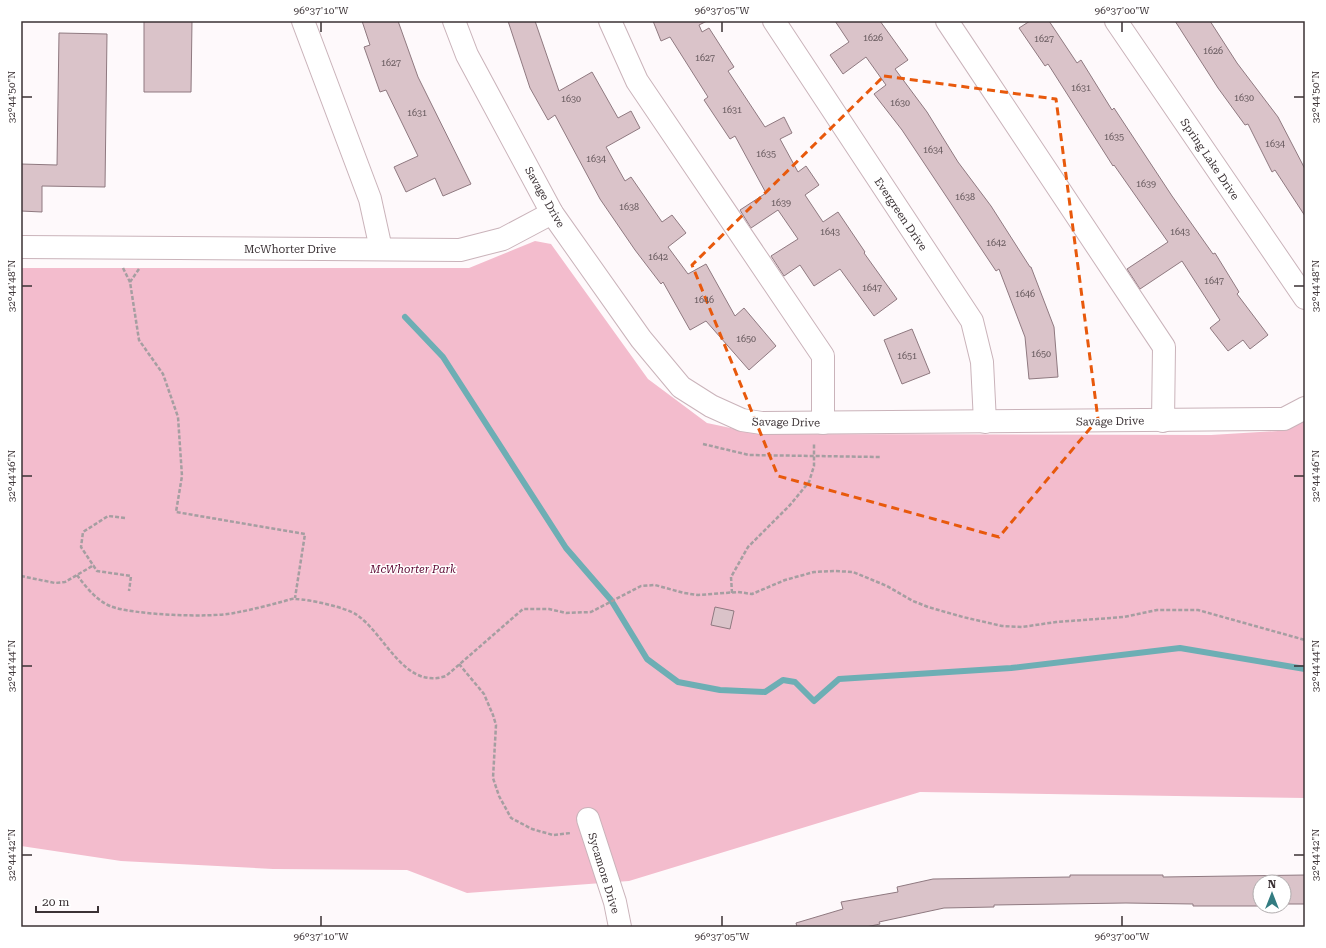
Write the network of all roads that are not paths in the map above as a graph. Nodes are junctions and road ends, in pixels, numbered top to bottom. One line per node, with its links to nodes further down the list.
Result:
1 (303, 21): 9 (street)
2 (454, 21): 7 (street, Savage Drive)
3 (610, 21): 14 (street)
4 (774, 21): 13 (street, Evergreen Drive)
5 (947, 21): 12 (street)
6 (1116, 21): 10 (street, Spring Lake Drive)
7 (552, 213): 9 (street, McWhorter Drive); 14 (street, Savage Drive)
8 (21, 248): 9 (street, McWhorter Drive)
9 (381, 249)
10 (1305, 298)
11 (1305, 408): 12 (street, Savage Drive)
12 (1163, 421): 13 (street, Savage Drive)
13 (985, 422): 14 (street, Savage Drive)
14 (819, 423)
15 (590, 826): 16 (street, Sycamore Drive)
16 (620, 927)

